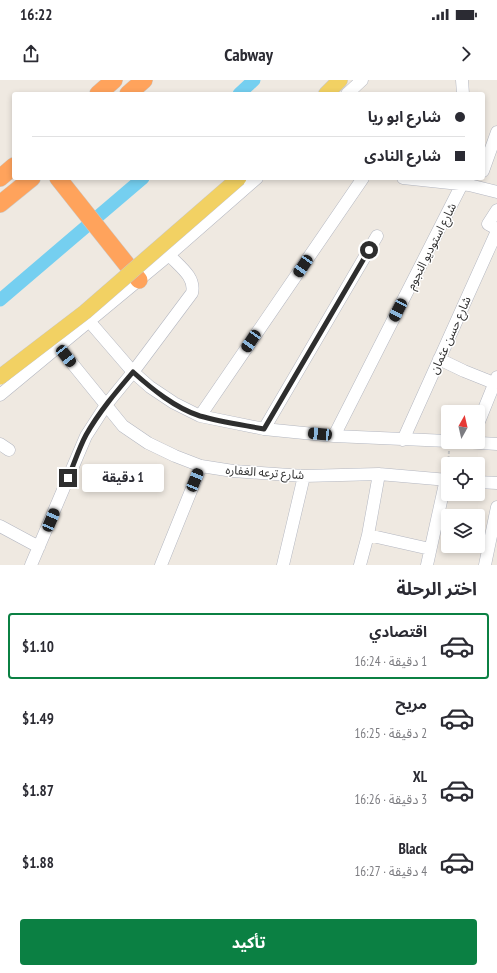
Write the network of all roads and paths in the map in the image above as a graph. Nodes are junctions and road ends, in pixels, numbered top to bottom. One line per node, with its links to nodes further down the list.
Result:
1 (144, 80): 5 (highway)
2 (340, 80): 6 (main road)
3 (362, 80): 7 (street)
4 (462, 80): 8 (street)
5 (130, 92)
6 (328, 92)
7 (349, 92)
8 (463, 92)
9 (497, 132): 10 (street)
10 (485, 165)
11 (12, 168): 12 (highway)
12 (0, 178)
13 (30, 180): 21 (highway)
14 (237, 180): 31 (main road, bridge)
15 (255, 180): 25 (street)
16 (362, 180): 36 (street)
17 (438, 180): 18 (street)
18 (472, 182): 20 (street); 38 (street, شارع استوديو النجوم)
19 (62, 183): 26 (highway)
20 (497, 192)
21 (0, 204)
22 (497, 210): 23 (street, شارع حسن عثمان)
23 (497, 230): 29 (street, شارع حسن عثمان)
24 (377, 236): 37 (street)
25 (169, 255): 26 (street); 30 (street)
26 (140, 280): 27 (street)
27 (89, 321): 28 (street); 30 (street)
28 (58, 346): 33 (street); 34 (street, شارع ترعه الغفاره)
29 (439, 359): 32 (street); 39 (street, شارع حسن عثمان)
30 (133, 372): 34 (street); 36 (street)
31 (0, 377)
32 (496, 380): 35 (street)
33 (0, 395)
34 (106, 405): 43 (street, شارع ترعه الغفاره); 53 (street)
35 (485, 407)
36 (200, 416): 37 (street)
37 (264, 429): 38 (street)
38 (334, 436): 39 (street)
39 (403, 440): 40 (street)
40 (441, 441)
41 (485, 443): 42 (street)
42 (497, 444)
43 (201, 466): 45 (street, شارع ترعه الغفاره); 56 (street)
44 (379, 474): 45 (street, شارع ترعه الغفاره); 46 (street, شارع ترعه الغفاره); 52 (street)
45 (304, 476): 57 (street)
46 (441, 479)
47 (485, 482): 48 (street)
48 (497, 483)
49 (442, 501): 54 (street)
50 (497, 506): 60 (street)
51 (0, 526): 53 (street)
52 (368, 535): 54 (street); 58 (street)
53 (39, 548): 55 (street)
54 (430, 549): 59 (street)
55 (31, 565)
56 (161, 565)
57 (283, 565)
58 (360, 565)
59 (427, 565)
60 (485, 565)

